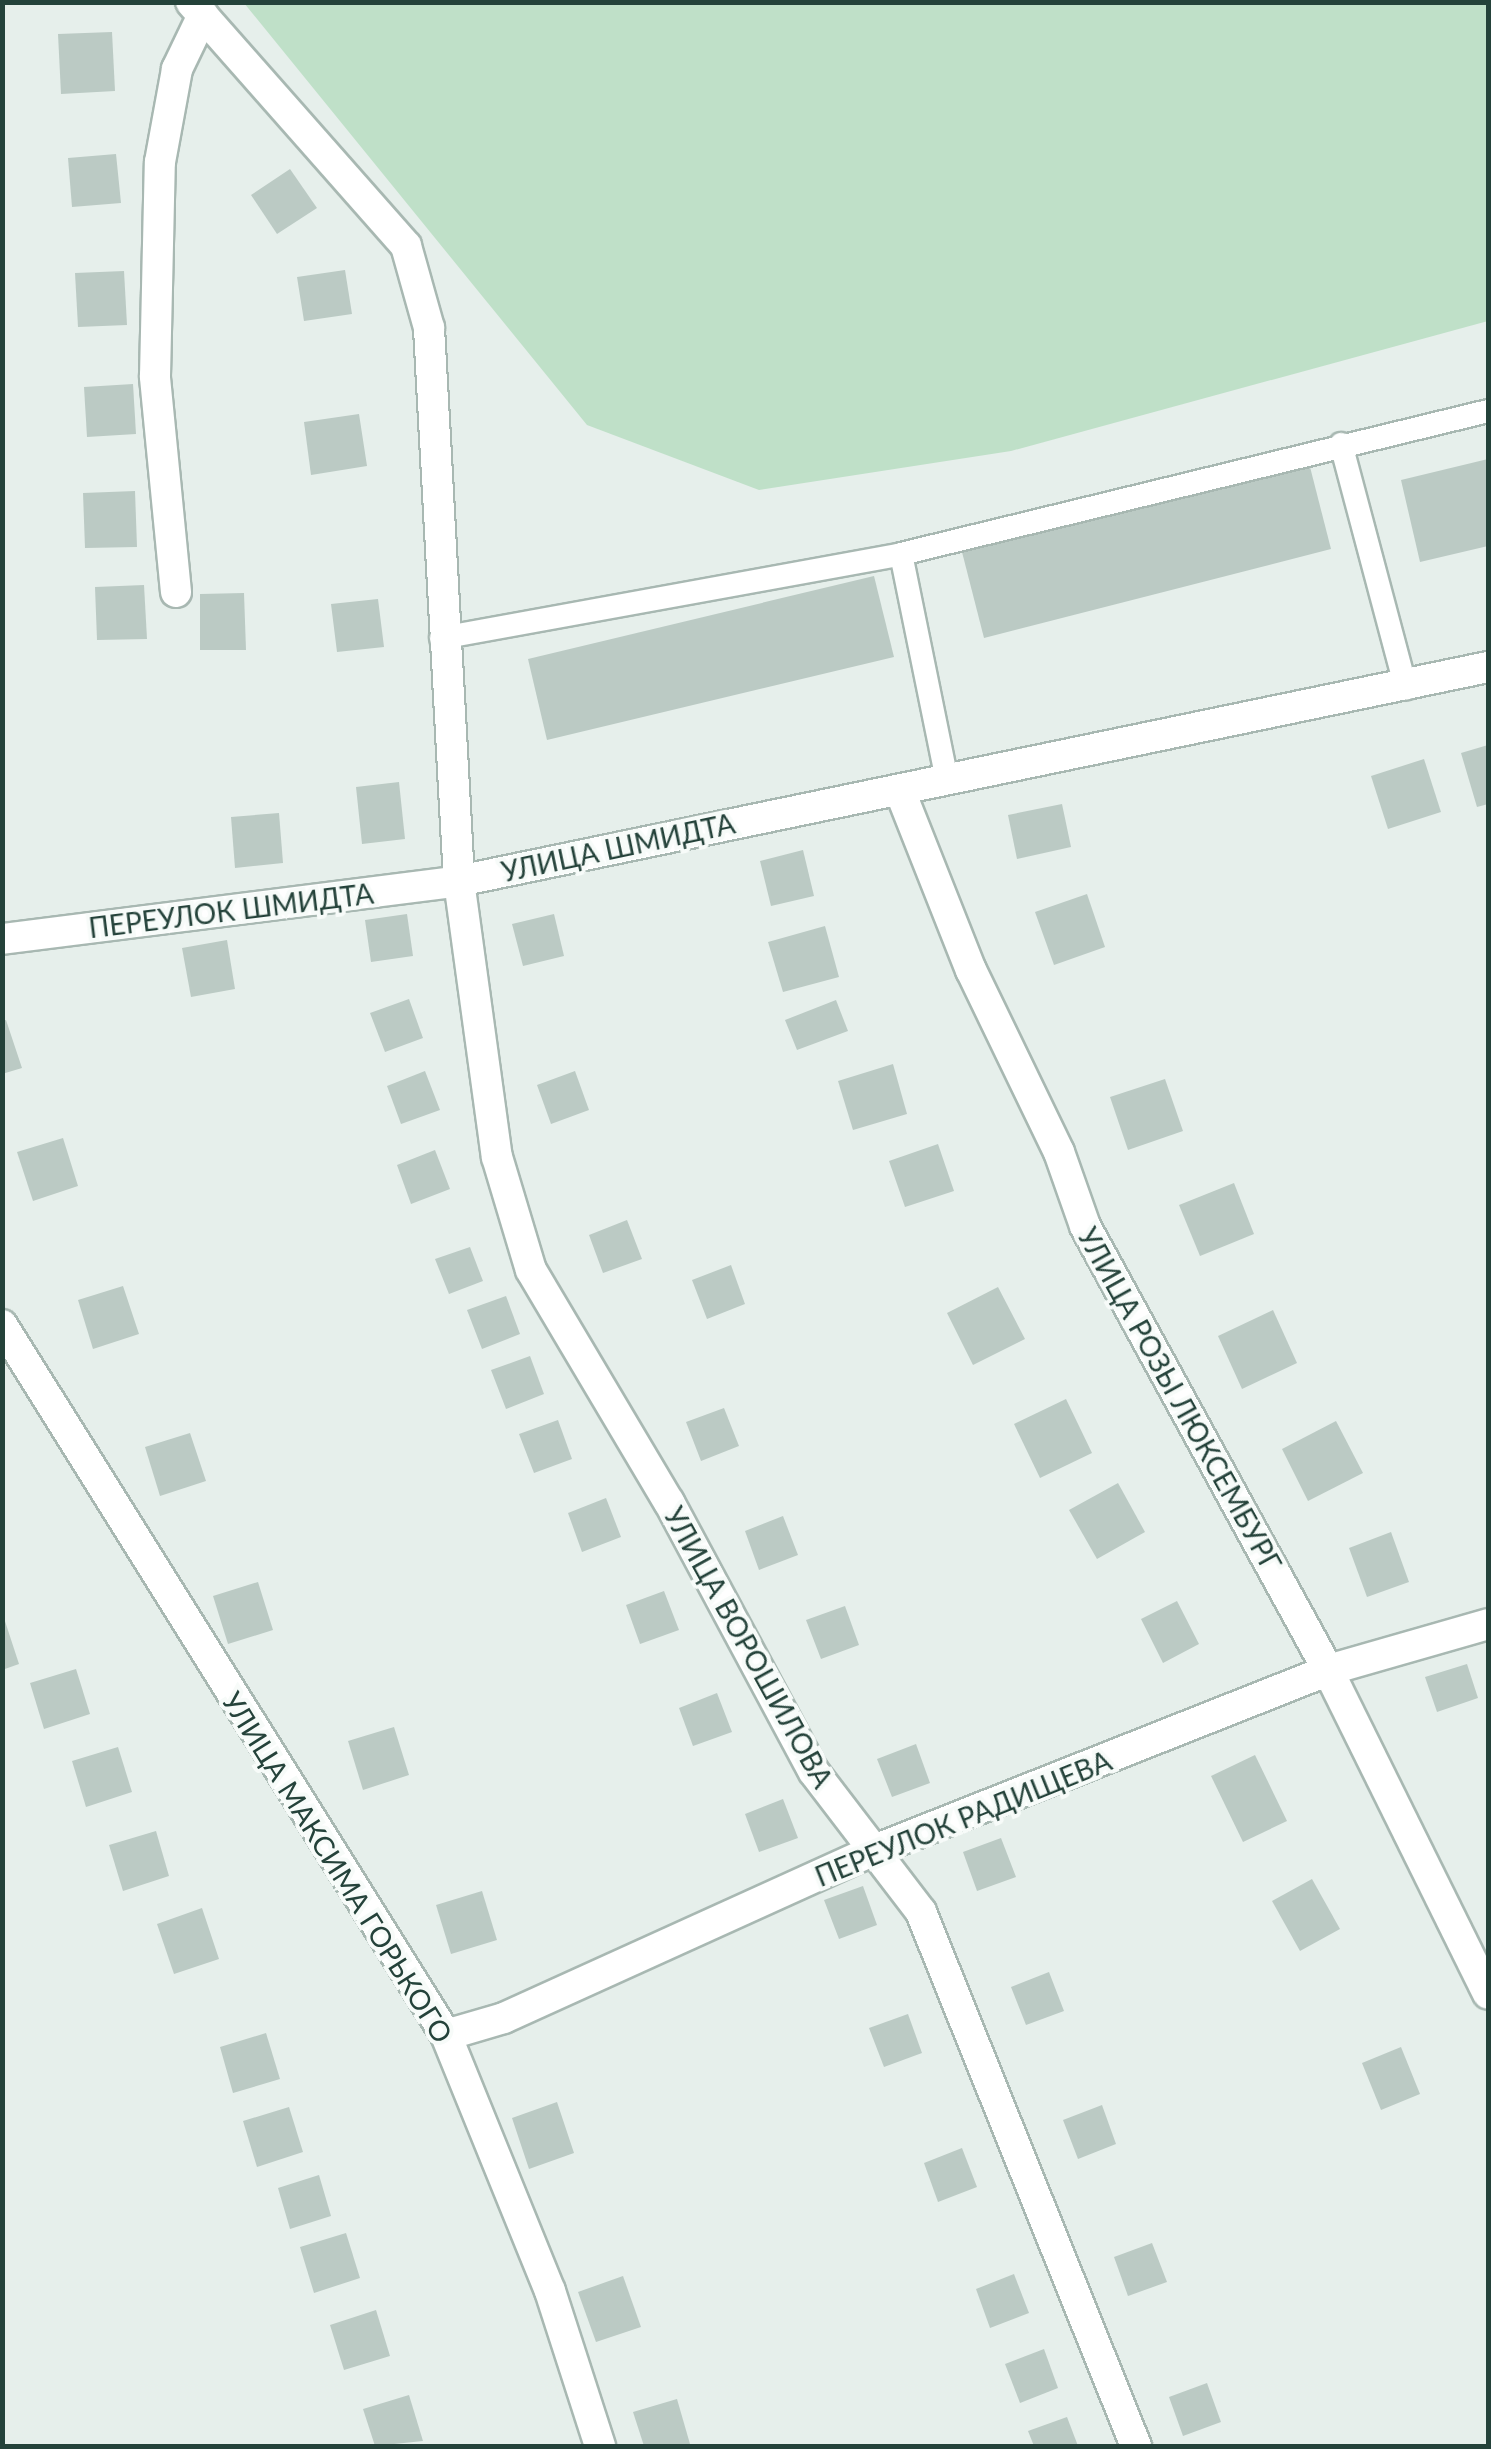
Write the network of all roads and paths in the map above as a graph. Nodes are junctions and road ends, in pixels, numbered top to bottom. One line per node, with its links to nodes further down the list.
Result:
1 (197, 9): 5 (street); 6 (street, УЛИЦА ШМИДТА)
2 (1488, 411): 3 (lane)
3 (1341, 444): 4 (lane); 8 (lane)
4 (901, 554): 6 (lane); 9 (lane)
5 (176, 592)
6 (441, 638): 11 (street, УЛИЦА ШМИДТА)
7 (1488, 667): 8 (street, УЛИЦА ШМИДТА)
8 (1406, 688): 9 (street, УЛИЦА ШМИДТА)
9 (947, 780): 10 (street, УЛИЦА ШМИДТА)
10 (900, 791): 11 (street, УЛИЦА ШМИДТА); 15 (street, УЛИЦА РОЗЫ ЛЮКСЕМБУРГ)
11 (460, 881): 12 (street, ПЕРЕУЛОК ШМИДТА); 16 (street, УЛИЦА ВОРОШИЛОВА)
12 (2, 939)
13 (2, 1324): 18 (street, УЛИЦА МАКСИМА ГОРЬКОГО)
14 (1488, 1624): 15 (street, ПЕРЕУЛОК РАДИЩЕВА)
15 (1328, 1670): 16 (street, ПЕРЕУЛОК РАДИЩЕВА); 17 (street, УЛИЦА РОЗЫ ЛЮКСЕМБУРГ)
16 (872, 1851): 18 (street, ПЕРЕУЛОК РАДИЩЕВА); 20 (street, УЛИЦА ВОРОШИЛОВА)
17 (1488, 1994)
18 (446, 2035): 19 (street, УЛИЦА МАКСИМА ГОРЬКОГО)
19 (600, 2446)
20 (1136, 2446)

